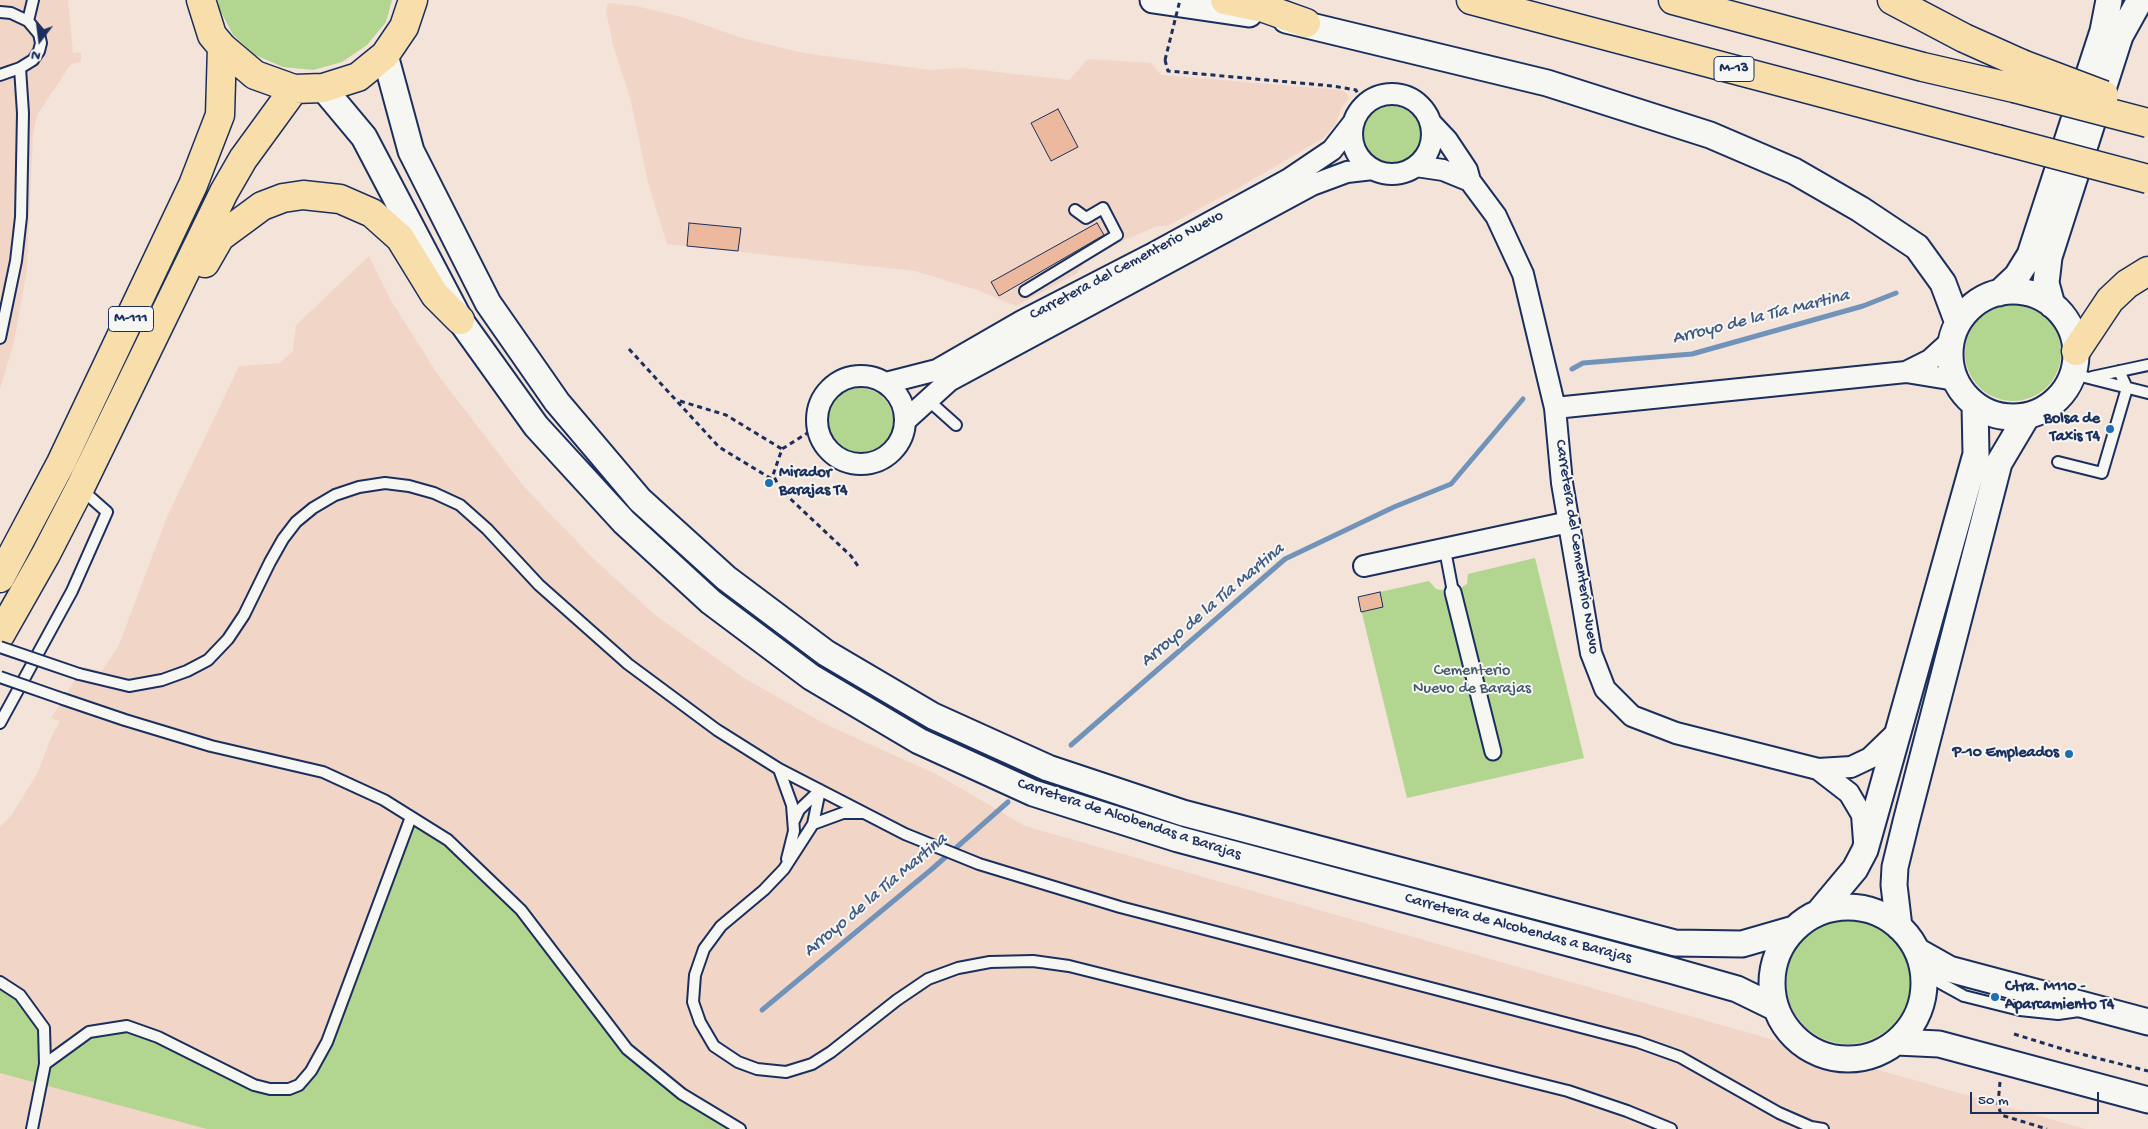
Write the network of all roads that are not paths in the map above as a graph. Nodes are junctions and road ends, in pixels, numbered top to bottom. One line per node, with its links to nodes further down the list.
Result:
1 (33, 0): 12 (lane)
2 (201, 0): 14 (main road)
3 (413, 0): 15 (main road)
4 (1153, 0): 13 (street)
5 (1225, 0): 13 (main road)
6 (1471, 0): 27 (main road, M-13, bridge)
7 (1674, 0): 18 (main road)
8 (1892, 0): 18 (main road)
9 (2109, 0): 32 (street)
10 (2140, 0): 33 (street)
11 (0, 12): 12 (lane)
12 (28, 21): 16 (lane)
13 (1306, 23): 35 (street)
14 (222, 47): 20 (main road); 57 (main road, M-111)
15 (385, 55): 19 (main road); 76 (street, Carretera de Alcobendas a Barajas)
16 (20, 68): 17 (lane); 37 (lane)
17 (0, 75)
18 (2018, 76): 21 (main road, bridge); 24 (main road, bridge)
19 (323, 88): 20 (main road); 34 (street, Carretera de Alcobendas a Barajas)
20 (294, 89): 36 (main road, M-111)
21 (2148, 108)
22 (1354, 123): 23 (street); 26 (street); 43 (street, Carretera del Cementerio Nuevo)
23 (1431, 123): 25 (street); 28 (street, Carretera del Cementerio Nuevo)
24 (2148, 123)
25 (1416, 166): 26 (street); 28 (street)
26 (1373, 169): 46 (street, Carretera del Cementerio Nuevo)
27 (2148, 179)
28 (1470, 181): 48 (street, Carretera del Cementerio Nuevo)
29 (1075, 210): 31 (lane)
30 (2148, 271): 39 (main road)
31 (1025, 291)
32 (1999, 293): 33 (street); 35 (street)
33 (2052, 305): 39 (street)
34 (460, 320): 36 (main road); 79 (street, Carretera de Alcobendas a Barajas)
35 (1955, 331): 41 (street); 42 (street)
36 (156, 332): 53 (main road, M-111)
37 (0, 338)
38 (2148, 365): 40 (lane)
39 (2079, 368): 40 (lane); 44 (lane); 49 (street)
40 (2119, 371): 44 (lane)
41 (1906, 372): 42 (street); 48 (street)
42 (1955, 380): 47 (street)
43 (886, 383): 50 (street); 50 (street)
44 (2127, 388): 45 (lane); 52 (lane)
45 (2148, 393)
46 (928, 400): 50 (street, Carretera del Cementerio Nuevo); 51 (lane)
47 (1975, 405): 49 (street); 63 (street)
48 (1555, 408): 54 (street, Carretera del Cementerio Nuevo)
49 (2028, 416): 75 (street)
50 (906, 420)
51 (956, 426)
52 (2058, 462)
53 (80, 488): 59 (main road, M-111); 62 (lane)
54 (1569, 522): 55 (street); 66 (street, Carretera del Cementerio Nuevo)
55 (1445, 550): 56 (street); 58 (lane)
56 (1364, 566)
57 (0, 578)
58 (1453, 592): 64 (street)
59 (0, 635)
60 (0, 647): 65 (lane, bridge)
61 (0, 677): 69 (lane, bridge)
62 (0, 723)
63 (1898, 730): 66 (street, Carretera del Cementerio Nuevo); 72 (street)
64 (1492, 752)
65 (779, 769): 67 (lane); 70 (lane)
66 (1818, 769): 72 (street)
67 (820, 790): 68 (lane); 70 (lane); 71 (lane)
68 (864, 813): 71 (lane); 87 (lane)
69 (411, 817): 82 (lane); 85 (lane)
70 (793, 823): 73 (lane)
71 (813, 824): 73 (lane)
72 (1864, 850): 74 (street)
73 (784, 869): 86 (lane)
74 (1819, 912): 75 (street); 76 (street)
75 (1899, 927): 77 (street)
76 (1794, 930): 79 (street)
77 (1920, 963): 80 (street); 81 (street)
78 (0, 982): 82 (lane)
79 (1776, 1008): 81 (street)
80 (2148, 1022)
81 (1896, 1042): 83 (street)
82 (45, 1064): 84 (lane)
83 (2148, 1100)
84 (32, 1129)
85 (740, 1129)
86 (1671, 1129)
87 (1823, 1129)

